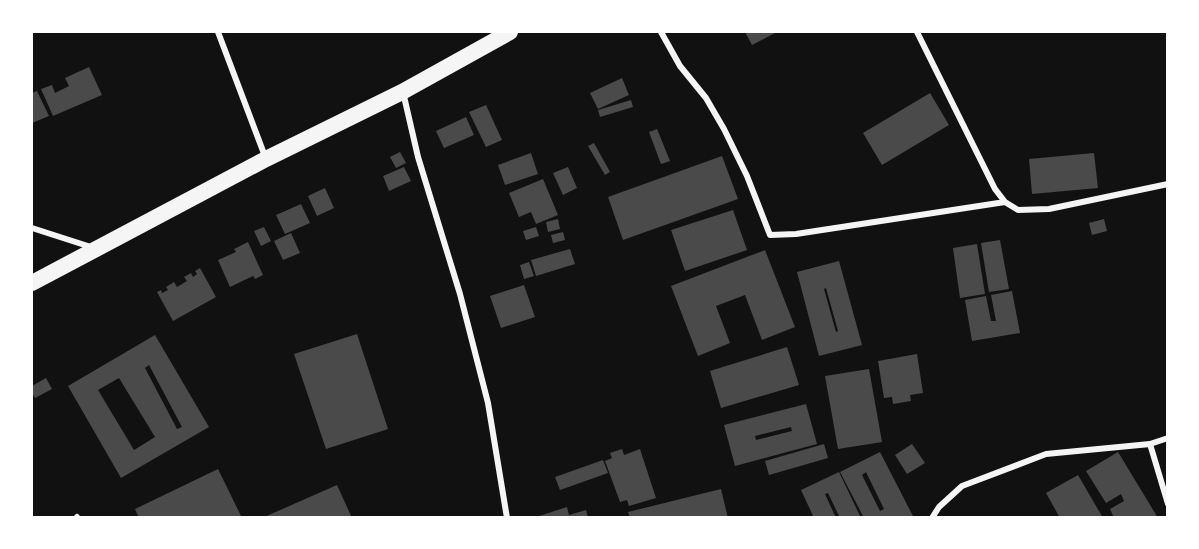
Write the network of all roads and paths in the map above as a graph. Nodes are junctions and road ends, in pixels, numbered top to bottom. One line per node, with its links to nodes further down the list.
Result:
1 (218, 32): 6 (street)
2 (510, 32): 5 (highway)
3 (661, 32): 8 (street)
4 (917, 32): 8 (street)
5 (402, 92): 6 (highway); 15 (street)
6 (266, 159): 10 (highway)
7 (1167, 184): 8 (street)
8 (1005, 202)
9 (32, 228): 10 (street)
10 (97, 249): 11 (highway)
11 (32, 283)
12 (1167, 438): 13 (street)
13 (1150, 444): 14 (street); 16 (street)
14 (1167, 504)
15 (507, 518)
16 (932, 518)

